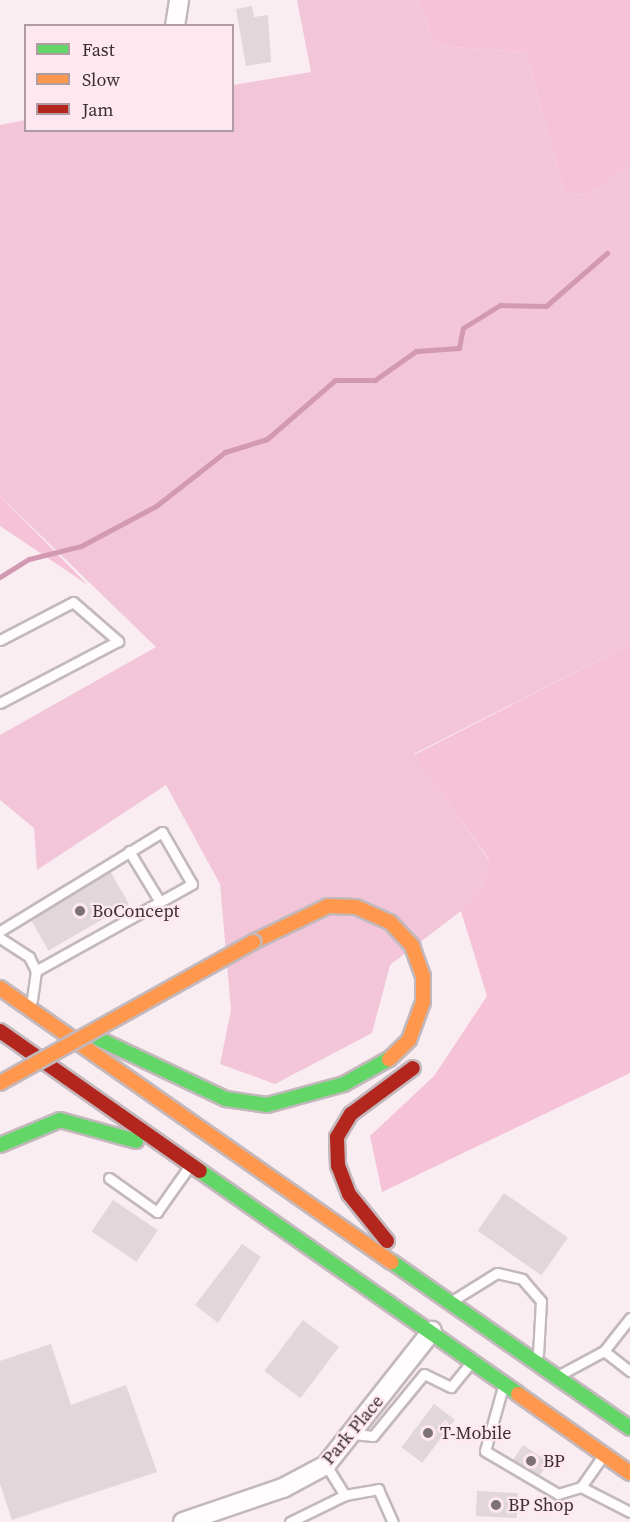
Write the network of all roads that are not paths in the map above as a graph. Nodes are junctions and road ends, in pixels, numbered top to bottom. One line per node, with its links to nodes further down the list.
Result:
1 (179, 0): 2 (street)
2 (175, 24)
3 (0, 640): 4 (lane)
4 (0, 704)
5 (129, 851): 6 (lane); 6 (lane); 7 (lane)
6 (160, 902): 9 (lane)
7 (0, 932)
8 (0, 938): 9 (lane)
9 (36, 971): 11 (lane)
10 (0, 988): 11 (highway)
11 (33, 1011): 16 (highway, bridge); 20 (highway)
12 (71, 1018): 14 (highway)
13 (0, 1031): 18 (highway)
14 (10, 1052)
15 (425, 1055): 20 (highway)
16 (0, 1083)
17 (0, 1145): 18 (highway)
18 (191, 1164): 19 (lane); 23 (highway)
19 (109, 1178)
20 (428, 1283): 21 (highway)
21 (452, 1301): 26 (highway); 26 (lane)
22 (630, 1318): 24 (lane)
23 (432, 1331): 25 (highway); 31 (street, Park Place)
24 (604, 1351): 27 (lane); 28 (lane)
25 (471, 1362): 29 (highway); 31 (lane)
26 (538, 1363): 28 (highway)
27 (630, 1371)
28 (557, 1376): 30 (highway)
29 (503, 1385): 32 (highway); 35 (lane)
30 (630, 1428)
31 (353, 1434): 33 (street, Park Place)
32 (604, 1455): 34 (highway); 35 (lane)
33 (326, 1465): 36 (lane); 38 (street, Park Place)
34 (630, 1473)
35 (581, 1487): 37 (lane)
36 (345, 1495): 39 (lane); 40 (lane)
37 (630, 1512)
38 (192, 1521)
39 (290, 1522)
40 (393, 1522)

